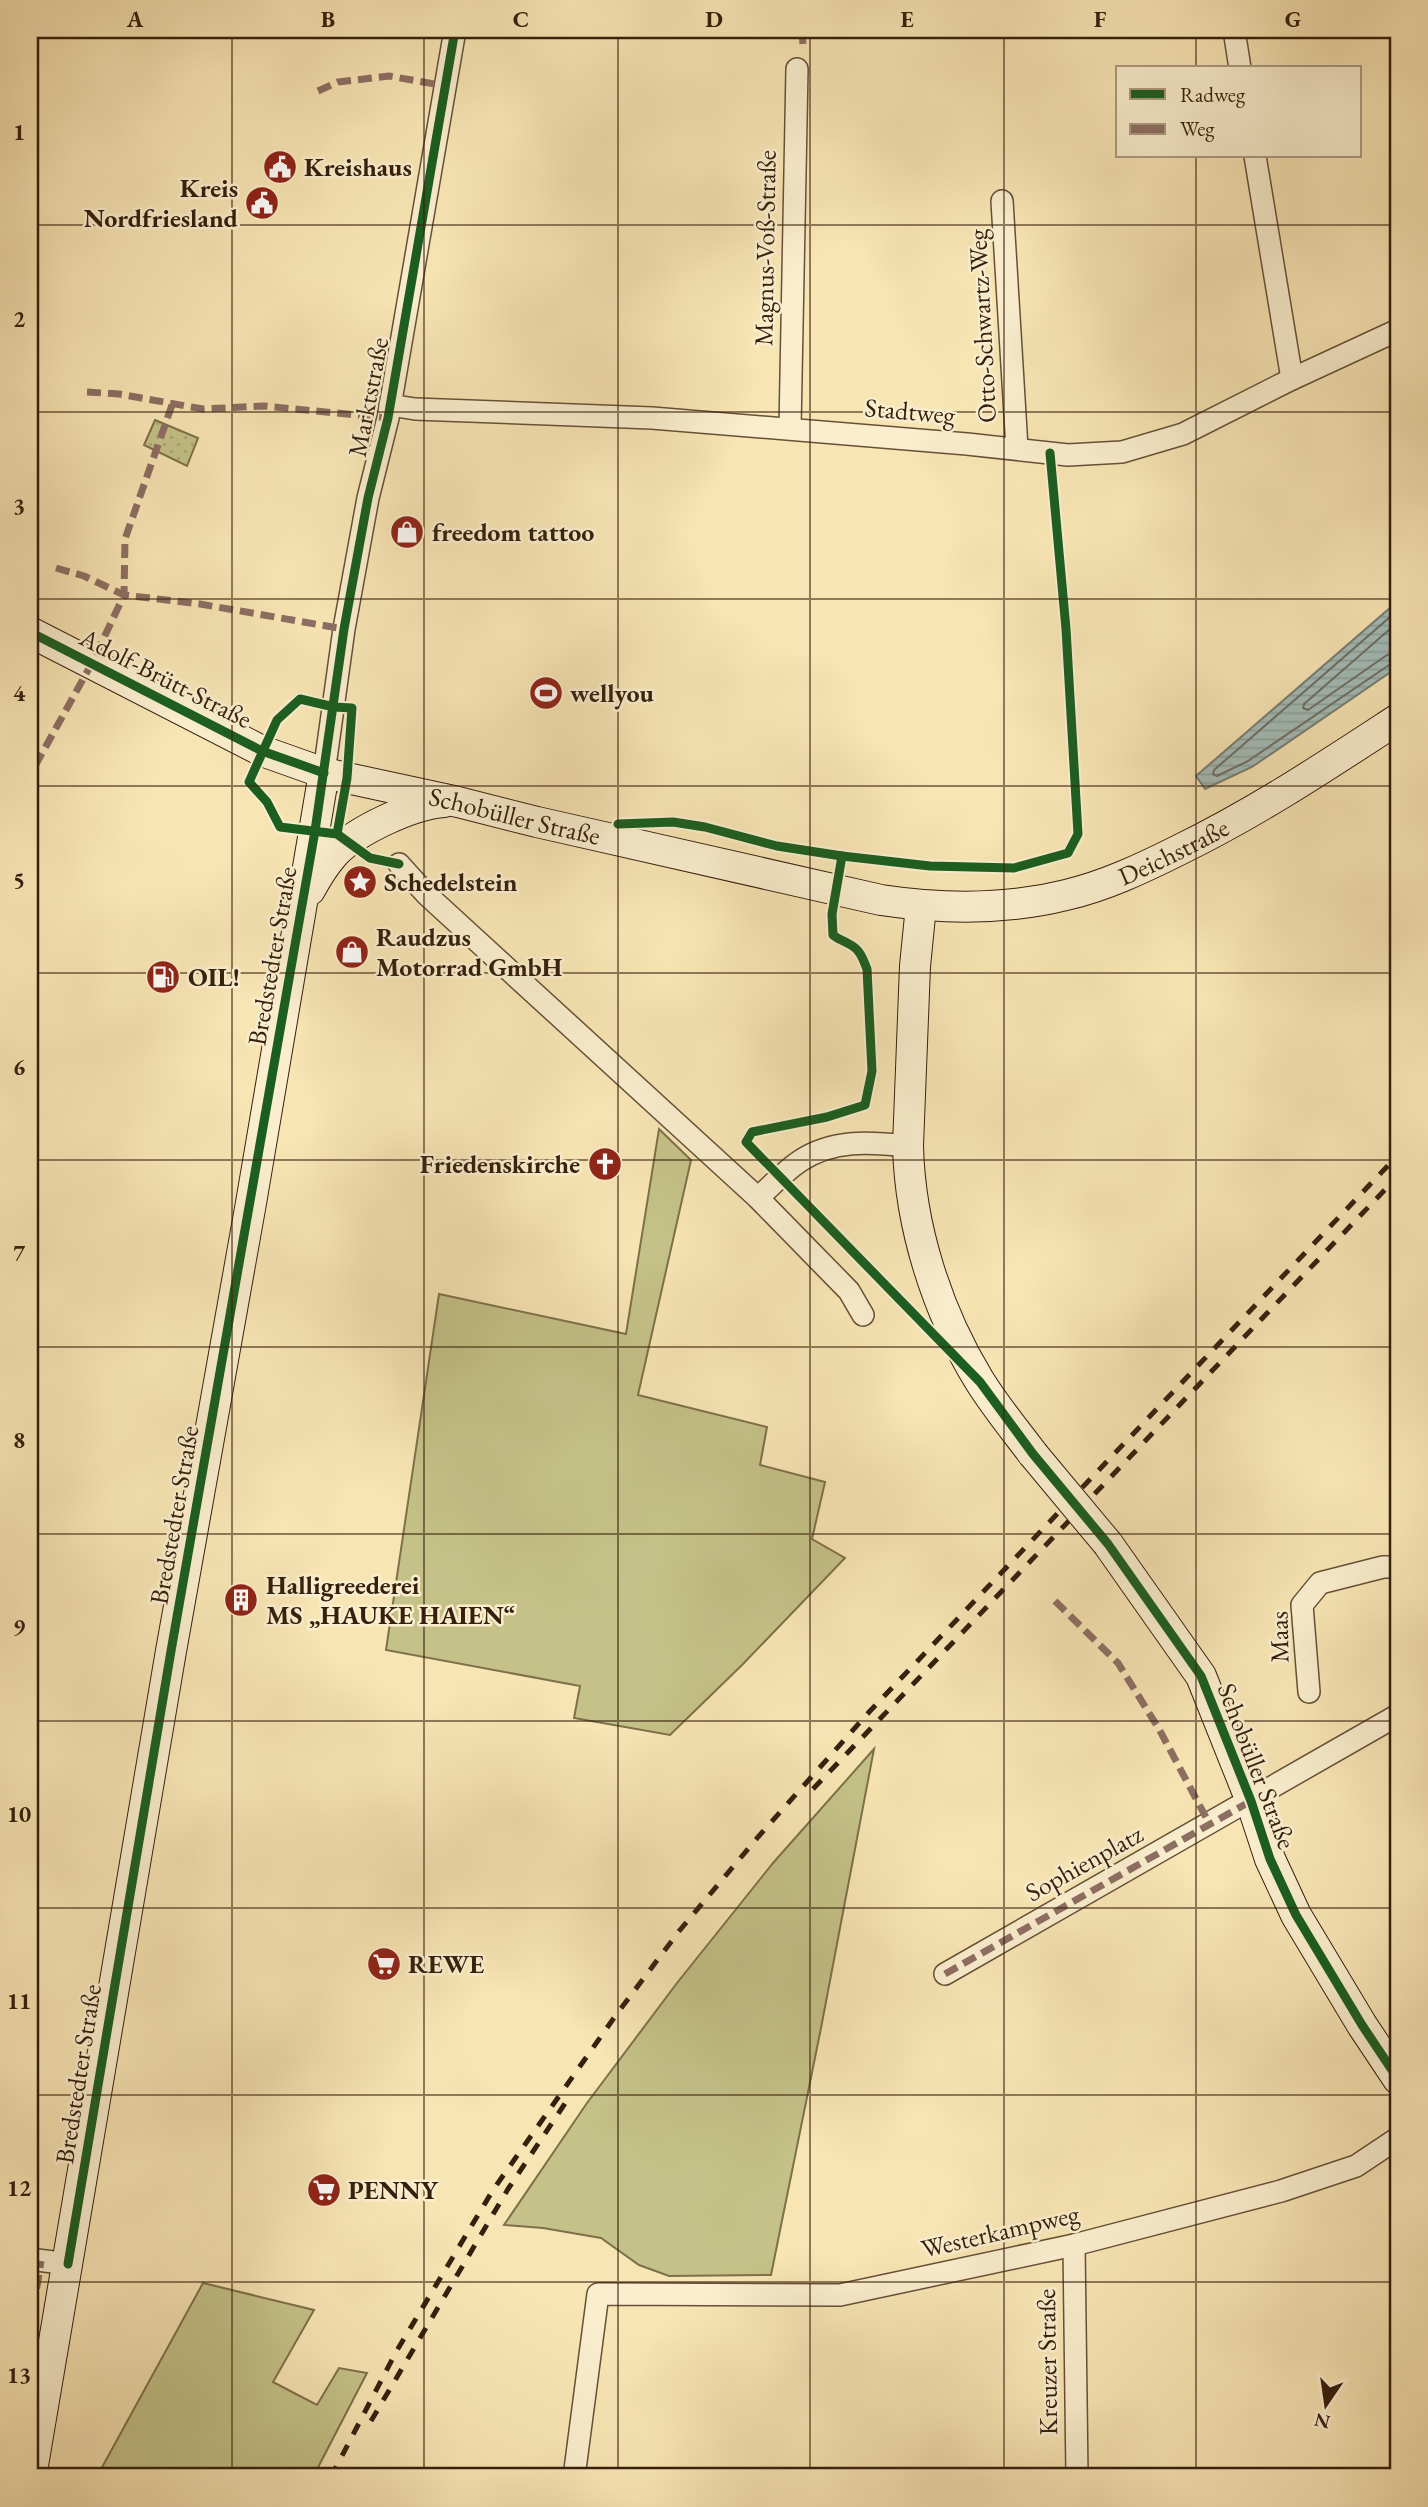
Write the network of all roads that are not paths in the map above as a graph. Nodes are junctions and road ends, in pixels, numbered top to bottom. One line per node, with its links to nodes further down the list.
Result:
1 (455, 30): 9 (street, Marktstraße)
2 (1234, 30): 3 (street)
3 (1240, 66)
4 (797, 69): 10 (street, Magnus-Voß-Straße)
5 (1255, 158): 8 (street)
6 (1002, 201): 11 (street, Otto-Schwartz-Weg)
7 (1398, 330): 8 (street, Stadtweg)
8 (1292, 379): 11 (street, Stadtweg)
9 (390, 405): 10 (street, Stadtweg); 14 (street, Marktstraße)
10 (790, 428): 11 (street, Stadtweg)
11 (1017, 448)
12 (30, 632): 14 (main road, Adolf-Brütt-Straße)
13 (1398, 719): 18 (main road, Deichstraße)
14 (324, 773): 15 (main road, Schobüller Straße); 17 (main road, Bredstedter Straße)
15 (458, 802): 17 (main road); 18 (main road, Schobüller Straße)
16 (399, 864): 20 (street)
17 (302, 902): 31 (main road, Bredstedter Straße)
18 (921, 906): 19 (main road, Schobüller Straße)
19 (908, 1146): 20 (street); 25 (main road, Schobüller Straße, bridge)
20 (758, 1198): 21 (street)
21 (863, 1315)
22 (1398, 1567): 23 (street, Maas)
23 (1309, 1692)
24 (1398, 1715): 25 (street)
25 (1251, 1801): 26 (street, Sophienplatz); 27 (main road, Schobüller Straße)
26 (945, 1974)
27 (1398, 2078)
28 (1398, 2138): 29 (street, Westerkampweg)
29 (1073, 2245): 33 (street, Westerkampweg); 34 (street, Kreuzer Straße)
30 (30, 2259): 31 (street)
31 (68, 2264): 32 (main road, Bredstedter Straße)
32 (31, 2477)
33 (574, 2477)
34 (1077, 2477)

